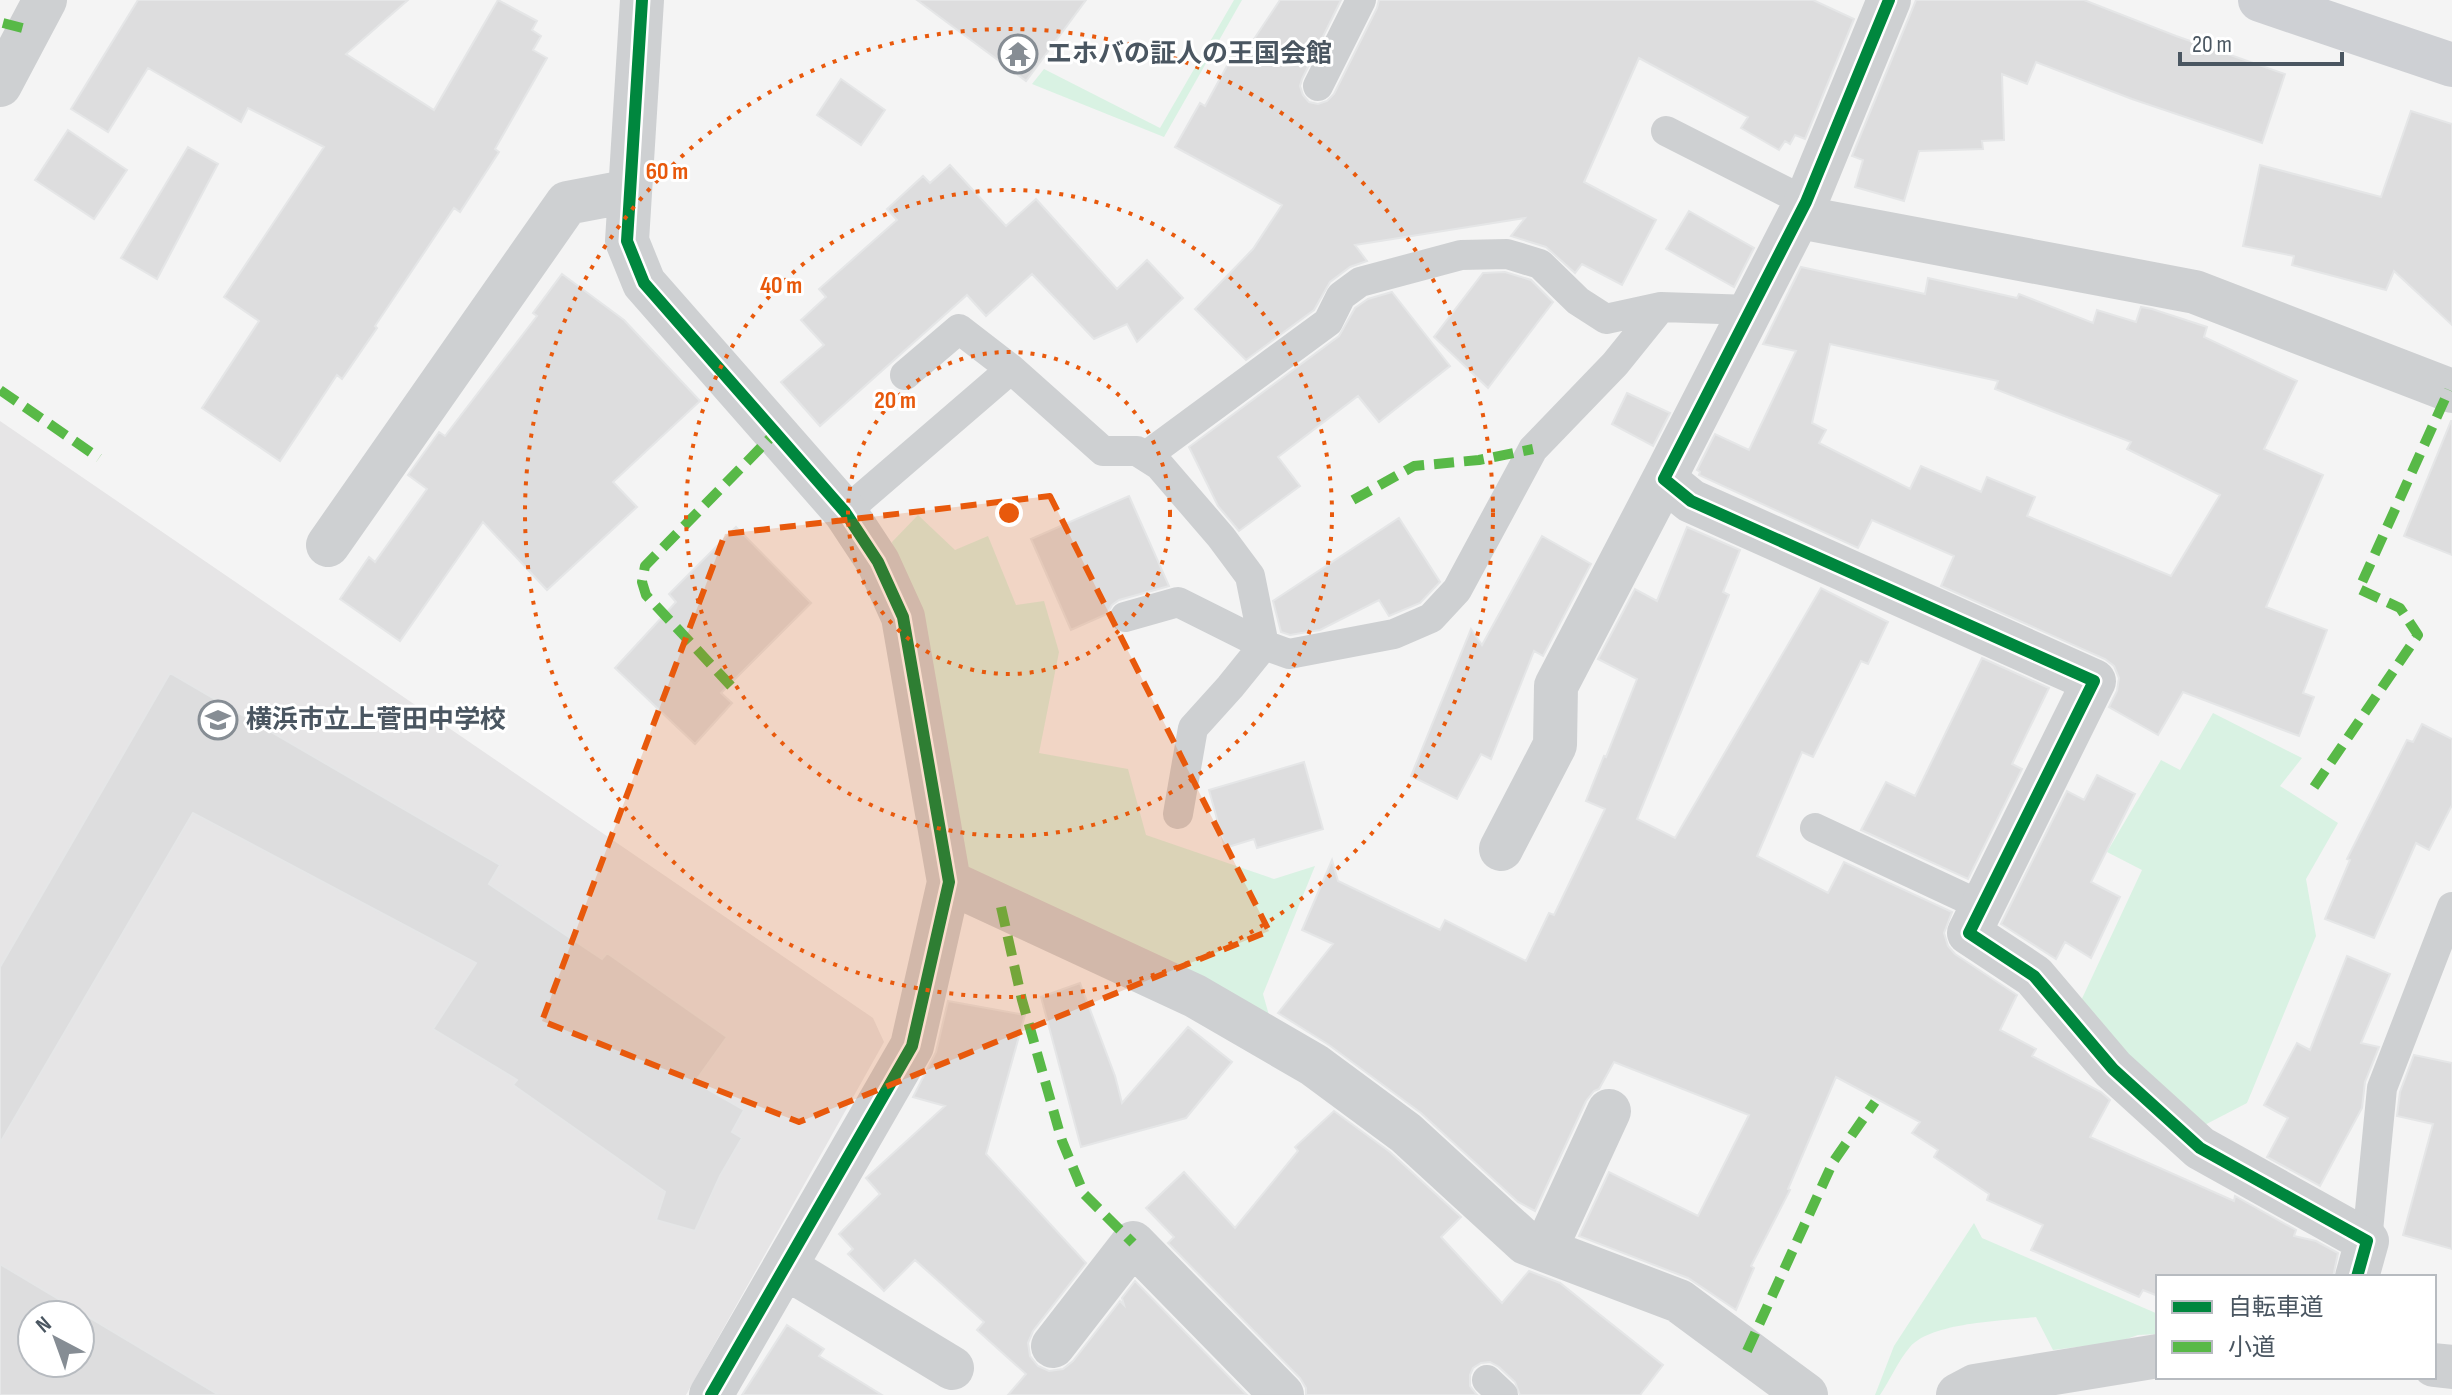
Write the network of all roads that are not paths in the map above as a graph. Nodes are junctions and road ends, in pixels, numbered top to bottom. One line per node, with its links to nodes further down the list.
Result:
1 (45, 0): 7 (street)
2 (642, 0): 10 (street)
3 (1361, 0): 8 (lane)
4 (1889, 0): 11 (street)
5 (2260, 0): 6 (main road)
6 (2452, 65)
7 (0, 85)
8 (1318, 86)
9 (1666, 131): 11 (lane)
10 (630, 191): 19 (street); 20 (street)
11 (1802, 210): 13 (street); 16 (street)
12 (1661, 307): 13 (lane); 17 (lane); 22 (lane)
13 (1751, 310): 18 (street)
14 (1011, 369): 15 (lane); 17 (lane); 19 (lane)
15 (905, 375)
16 (2452, 391)
17 (1146, 456): 22 (lane)
18 (1664, 479): 25 (street); 27 (street)
19 (845, 512): 26 (street)
20 (328, 545)
21 (1125, 617): 22 (lane)
22 (1264, 645): 23 (lane)
23 (1178, 814)
24 (1815, 828): 27 (lane)
25 (1501, 849)
26 (949, 882): 30 (street); 32 (street)
27 (1982, 906): 31 (street)
28 (2452, 907): 31 (lane)
29 (1609, 1111): 30 (street)
30 (1545, 1250): 39 (street)
31 (2362, 1259)
32 (785, 1267): 35 (street); 37 (street)
33 (1053, 1346): 38 (street)
34 (2156, 1356): 36 (street)
35 (952, 1368)
36 (1971, 1392)
37 (711, 1395)
38 (1282, 1395)
39 (1806, 1395)

